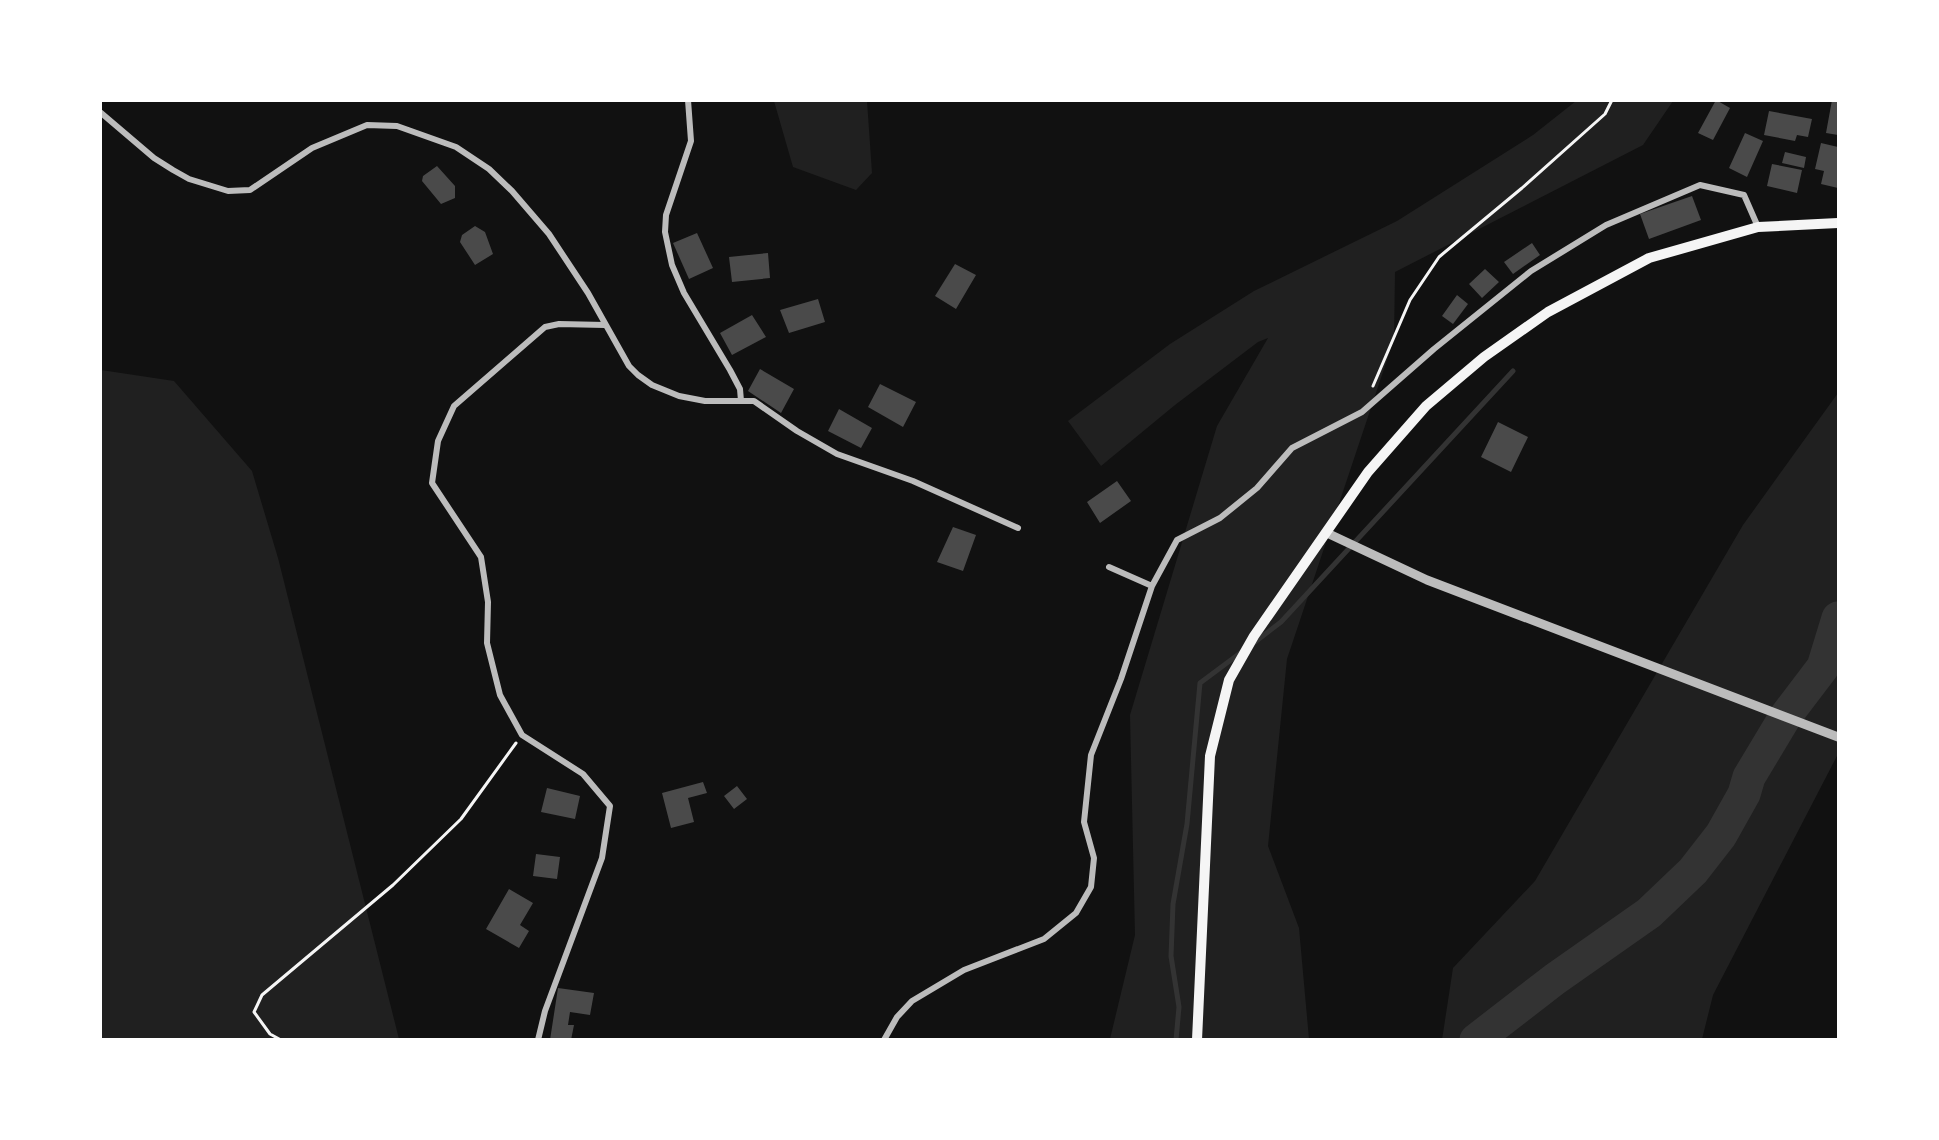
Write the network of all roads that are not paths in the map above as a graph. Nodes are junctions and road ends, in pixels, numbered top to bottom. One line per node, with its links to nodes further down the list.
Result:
1 (688, 100): 6 (street)
2 (100, 112): 5 (street)
3 (1839, 223): 4 (main road)
4 (1758, 227): 8 (main road); 10 (street)
5 (605, 325): 6 (street); 12 (street)
6 (741, 401): 7 (street)
7 (1018, 528)
8 (1327, 533): 11 (street); 14 (main road)
9 (1109, 567): 10 (street)
10 (1152, 586): 13 (street)
11 (1839, 737)
12 (538, 1040)
13 (884, 1040)
14 (1197, 1040)

